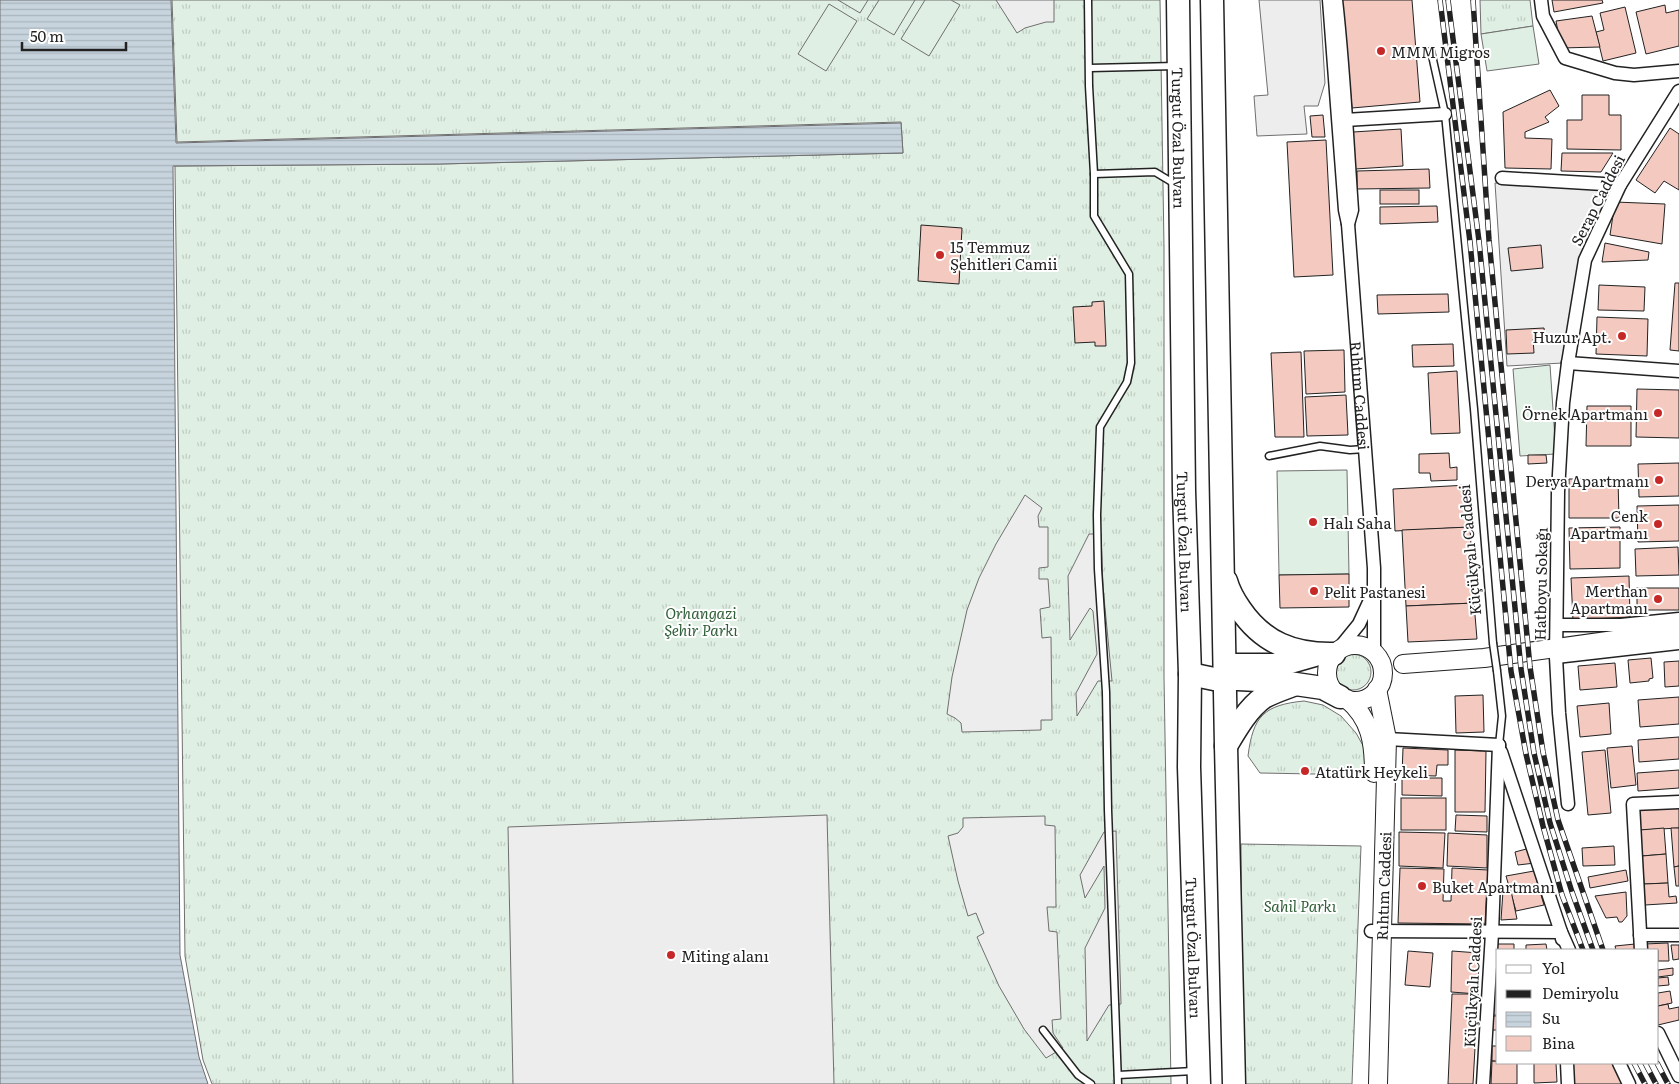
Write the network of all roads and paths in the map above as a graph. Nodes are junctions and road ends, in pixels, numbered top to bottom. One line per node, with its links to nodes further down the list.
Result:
1 (1088, 0): 9 (lane)
2 (1178, 0): 8 (highway, Turgut Özal Bulvarı)
3 (1212, 0): 24 (highway)
4 (1329, 0): 12 (street)
5 (1336, 0): 12 (street)
6 (1540, 0): 10 (street)
7 (1431, 50): 13 (lane, Küçükyalı Caddesi)
8 (1179, 66): 9 (lane); 18 (highway, Turgut Özal Bulvarı)
9 (1090, 68): 15 (lane)
10 (1679, 70)
11 (1679, 91): 17 (street, Serap Caddesi)
12 (1340, 95): 14 (street, Rıhtım Caddesi); 19 (street, Rıhtım Caddesi)
13 (1445, 114): 14 (street); 30 (lane, Küçükyalı Caddesi)
14 (1345, 120): 19 (street, Rıhtım Caddesi)
15 (1094, 174): 18 (lane); 57 (lane)
16 (1502, 178): 17 (street)
17 (1620, 185): 20 (street, Serap Caddesi)
18 (1181, 187): 36 (highway, Turgut Özal Bulvarı)
19 (1348, 224): 22 (street, Rıhtım Caddesi)
20 (1568, 363): 21 (street); 27 (street, Hatboyu Sokağı)
21 (1679, 371)
22 (1365, 450): 23 (lane); 25 (street, Rıhtım Caddesi)
23 (1269, 456)
24 (1223, 563): 32 (highway); 35 (highway)
25 (1374, 568): 32 (street, Rıhtım Caddesi); 33 (street, Rıhtım Caddesi)
26 (1679, 619): 27 (street)
27 (1556, 625): 31 (street, Hatboyu Sokağı)
28 (1679, 631): 31 (street)
29 (1679, 643): 31 (street)
30 (1489, 650): 31 (street); 34 (street); 41 (lane, Küçükyalı Caddesi, bridge)
31 (1554, 651): 44 (street, Hatboyu Sokağı)
32 (1329, 653): 33 (street); 35 (highway); 39 (street)
33 (1375, 655): 34 (street); 38 (street)
34 (1403, 664): 38 (street)
35 (1225, 672): 36 (highway); 37 (highway); 42 (highway)
36 (1190, 674): 59 (highway, Turgut Özal Bulvarı)
37 (1296, 684): 39 (highway); 42 (highway)
38 (1379, 685): 39 (street); 40 (street, Rıhtım Caddesi)
39 (1344, 698): 45 (street, Rıhtım Caddesi)
40 (1387, 739): 41 (street); 45 (street, Rıhtım Caddesi)
41 (1499, 744): 46 (street); 47 (street, Küçükyalı Caddesi)
42 (1226, 746): 62 (highway)
43 (1679, 802): 48 (street)
44 (1568, 804)
45 (1377, 931): 47 (street); 63 (street, Rıhtım Caddesi); 64 (street, Rıhtım Caddesi)
46 (1561, 932): 47 (street); 50 (street); 51 (street)
47 (1492, 933): 65 (street, Küçükyalı Caddesi)
48 (1640, 935): 49 (street); 52 (street)
49 (1679, 935)
50 (1562, 949)
51 (1570, 949)
52 (1641, 949)
53 (1043, 1030): 60 (lane)
54 (1659, 1035): 58 (street)
55 (1567, 1064): 66 (street)
56 (1619, 1064): 67 (street)
57 (1118, 1075): 59 (lane); 61 (lane)
58 (1679, 1076)
59 (1200, 1078)
60 (1091, 1084)
61 (1118, 1084)
62 (1234, 1084)
63 (1366, 1084)
64 (1378, 1084)
65 (1483, 1084)
66 (1568, 1084)
67 (1629, 1084)

